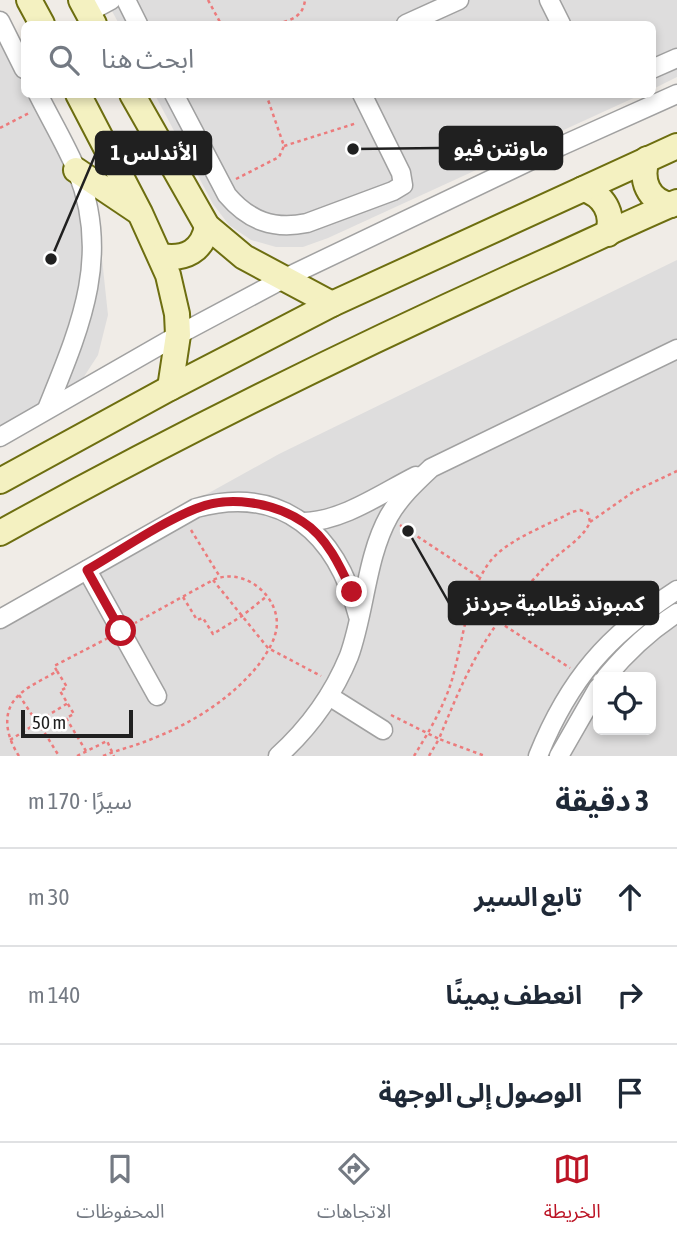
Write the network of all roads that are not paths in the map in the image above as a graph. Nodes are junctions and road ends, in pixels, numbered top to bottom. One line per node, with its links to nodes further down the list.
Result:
1 (29, 0): 8 (street)
2 (111, 0): 6 (street)
3 (125, 0): 9 (street)
4 (460, 0): 10 (street)
5 (549, 0): 11 (street)
6 (87, 12)
7 (0, 21): 13 (street)
8 (40, 21)
9 (136, 21)
10 (413, 21)
11 (560, 21)
12 (677, 58): 14 (street)
13 (21, 63)
14 (656, 68)
15 (677, 94): 30 (street)
16 (80, 98): 26 (street)
17 (134, 98): 27 (street)
18 (176, 98): 19 (street)
19 (364, 98)
20 (40, 100): 23 (street)
21 (677, 146): 22 (street)
22 (647, 159): 24 (street); 25 (street)
23 (76, 170): 26 (street); 35 (street)
24 (583, 189): 28 (street); 31 (street)
25 (675, 204): 28 (street)
26 (140, 213): 29 (street)
27 (207, 226): 29 (street); 30 (street)
28 (608, 234): 42 (street)
29 (161, 256): 32 (street)
30 (285, 278): 31 (street); 32 (street)
31 (332, 304): 34 (street)
32 (178, 335): 34 (street); 35 (street)
33 (677, 349): 37 (street)
34 (170, 388): 38 (street)
35 (47, 409): 36 (street)
36 (0, 436)
37 (431, 468): 39 (street); 41 (street)
38 (0, 481)
39 (355, 507): 40 (street); 41 (street)
40 (304, 522): 43 (street); 47 (street)
41 (386, 522): 47 (street)
42 (0, 533)
43 (87, 570): 46 (street); 51 (street)
44 (677, 590): 49 (street)
45 (677, 613): 48 (street)
46 (0, 619)
47 (358, 620): 50 (street)
48 (610, 672)
49 (588, 675): 55 (street)
50 (333, 690): 53 (street); 54 (street)
51 (157, 696)
52 (593, 697): 56 (street)
53 (383, 730)
54 (278, 756)
55 (538, 756)
56 (559, 756)

